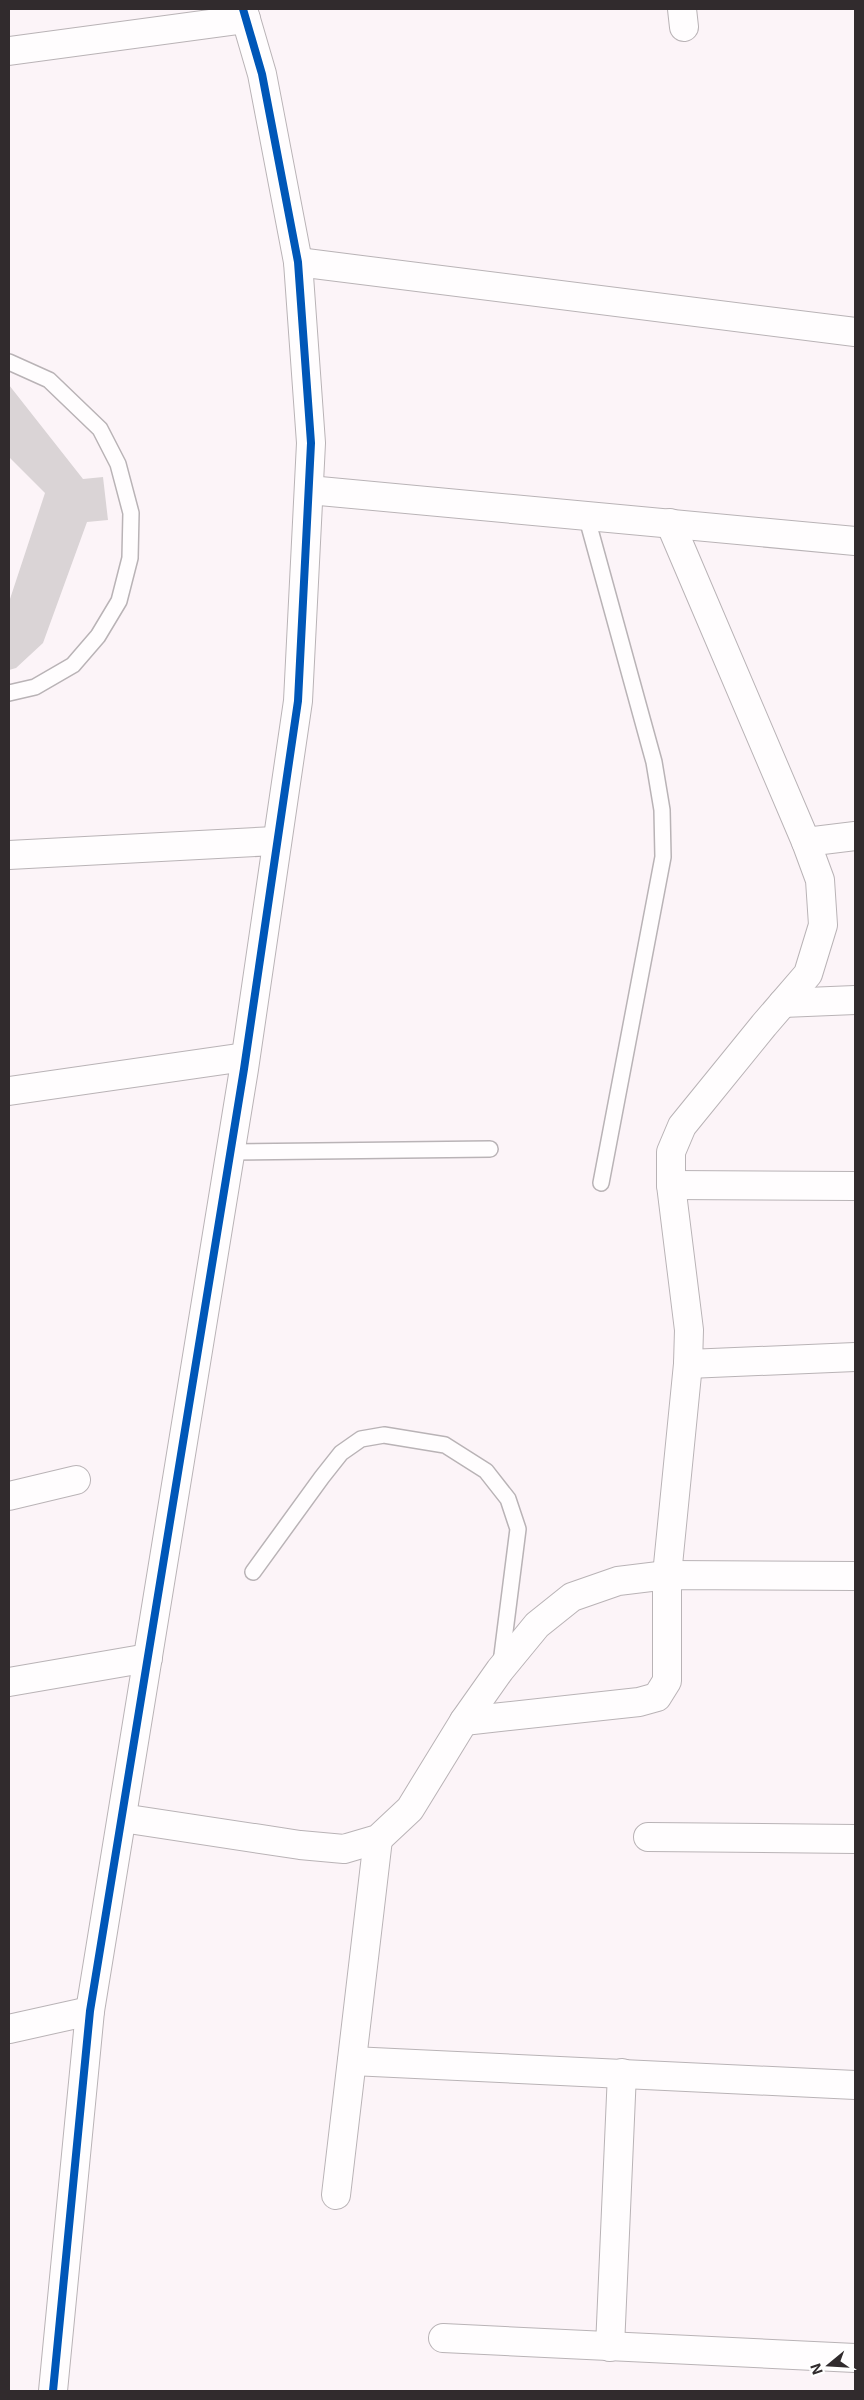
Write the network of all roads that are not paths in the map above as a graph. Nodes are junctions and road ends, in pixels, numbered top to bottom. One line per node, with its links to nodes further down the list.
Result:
1 (244, 14): 2 (street); 3 (street)
2 (9, 51)
3 (298, 262): 4 (street); 6 (street)
4 (855, 332)
5 (9, 362): 10 (lane)
6 (308, 490): 7 (street); 12 (street)
7 (586, 515): 8 (street); 21 (lane)
8 (670, 523): 9 (street); 13 (street)
9 (855, 541)
10 (9, 693)
11 (855, 836): 13 (street)
12 (275, 841): 14 (street); 17 (street)
13 (806, 842): 16 (street)
14 (9, 855)
15 (855, 1000): 16 (street)
16 (783, 1003): 22 (street)
17 (245, 1057): 18 (street); 20 (street)
18 (9, 1091)
19 (490, 1149): 20 (lane)
20 (230, 1152): 31 (street)
21 (601, 1183)
22 (671, 1185): 23 (street); 25 (street)
23 (855, 1186)
24 (855, 1357): 25 (street)
25 (688, 1364): 29 (street)
26 (76, 1480): 27 (street)
27 (9, 1496)
28 (253, 1572): 32 (lane)
29 (667, 1576): 30 (street); 32 (street); 34 (street)
30 (855, 1576)
31 (148, 1658): 33 (street); 35 (street)
32 (500, 1670): 34 (street)
33 (9, 1682)
34 (464, 1721): 38 (street)
35 (122, 1818): 38 (street); 39 (street)
36 (648, 1837): 37 (street)
37 (855, 1839)
38 (378, 1840): 41 (street)
39 (90, 2011): 40 (street); 48 (street)
40 (9, 2029)
41 (352, 2061): 42 (street); 44 (street)
42 (622, 2073): 43 (street); 46 (street)
43 (855, 2085)
44 (336, 2195)
45 (443, 2338): 46 (street)
46 (610, 2346): 47 (street)
47 (855, 2358)
48 (54, 2391)

